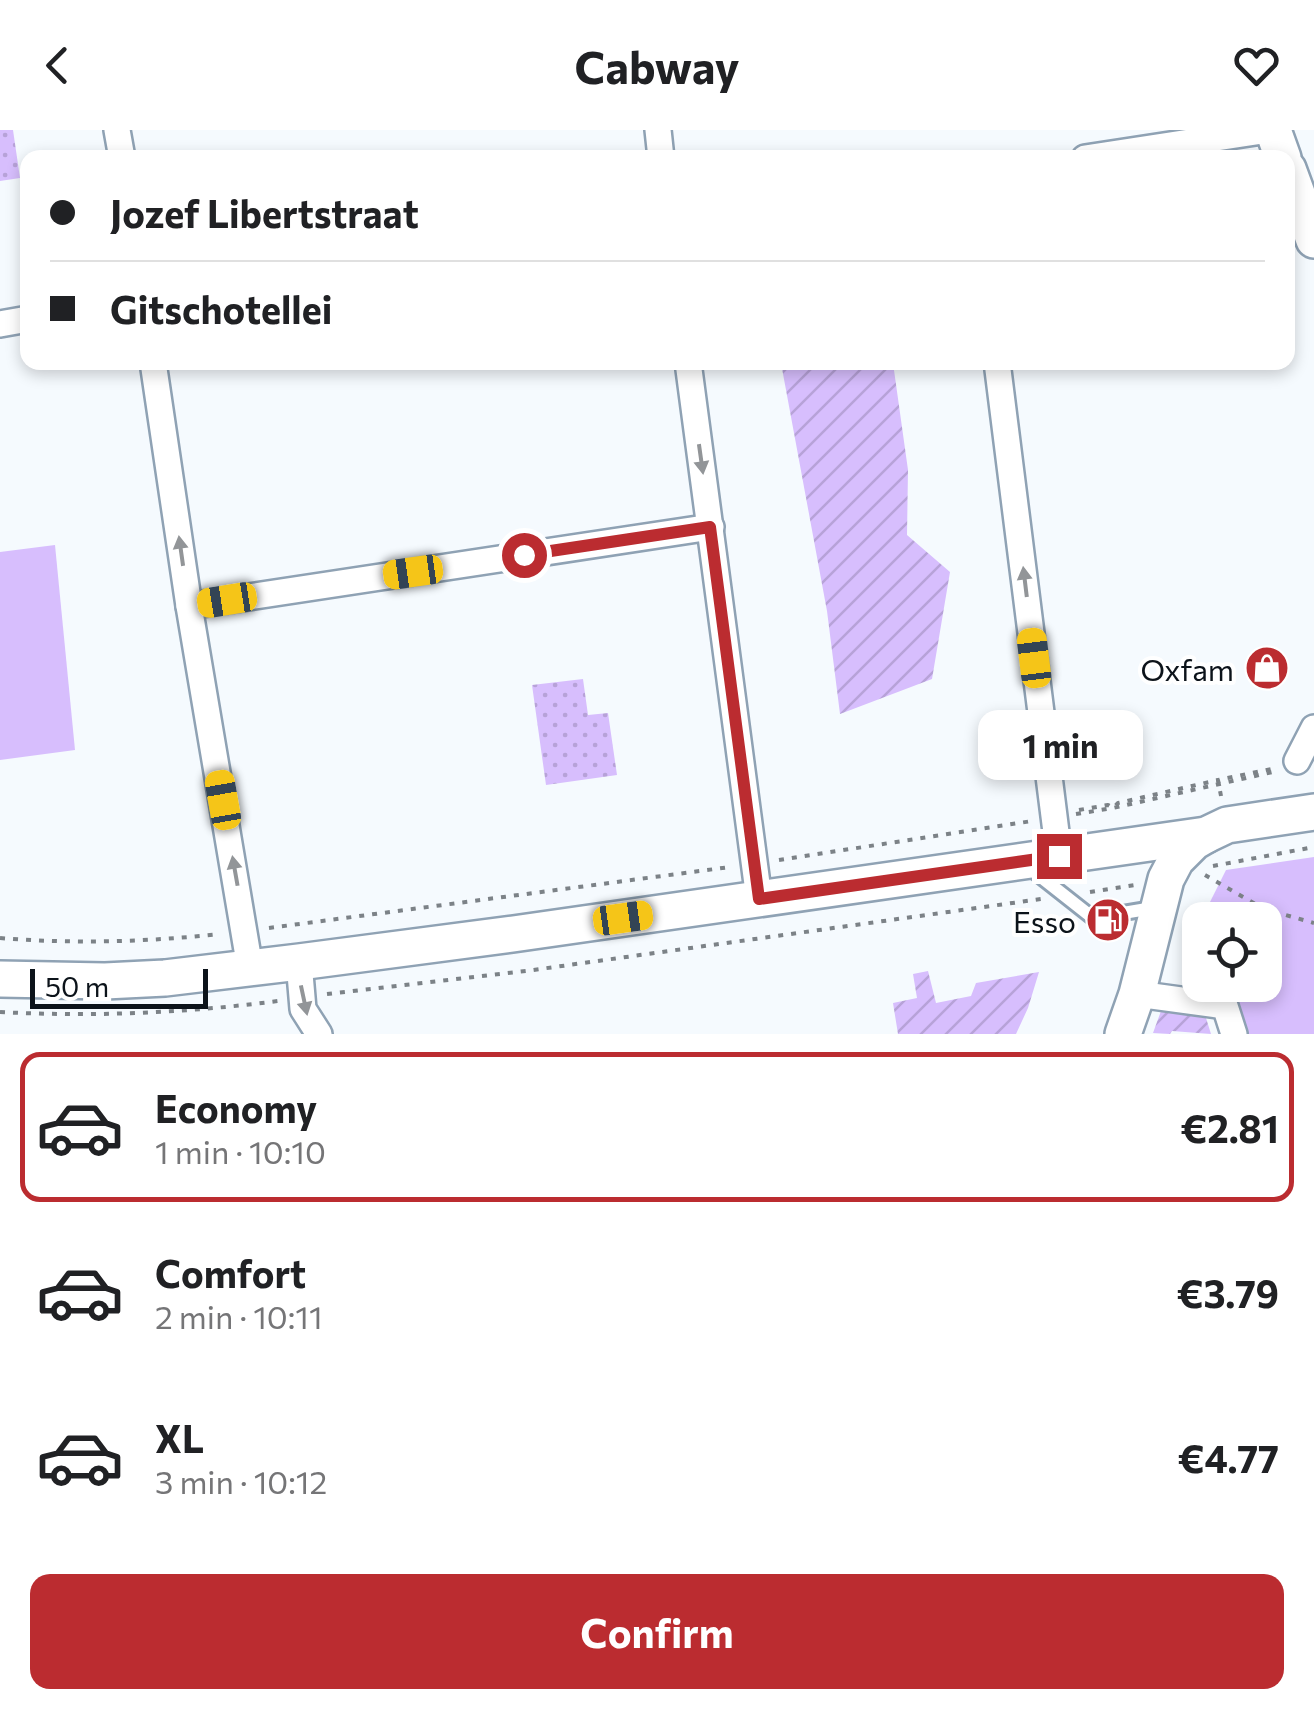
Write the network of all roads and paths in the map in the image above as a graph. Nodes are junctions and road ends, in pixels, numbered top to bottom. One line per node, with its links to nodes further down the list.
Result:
1 (1271, 130): 2 (street)
2 (1138, 150)
3 (1295, 188): 4 (street)
4 (1314, 240)
5 (154, 370): 9 (street, one-way to 5)
6 (689, 370): 8 (street, one-way to 8)
7 (998, 370): 16 (street, one-way to 7)
8 (710, 527): 9 (street); 21 (street)
9 (190, 606): 25 (street, one-way to 9)
10 (1314, 728): 11 (street)
11 (1285, 766): 12 (path)
12 (1219, 782): 13 (path); 14 (path); 14 (path)
13 (1222, 801)
14 (1114, 808): 16 (path)
15 (1314, 812): 17 (street)
16 (1054, 816): 19 (street); 21 (path)
17 (1206, 834): 19 (street); 22 (street)
18 (1314, 847): 24 (path)
19 (1059, 856): 20 (street)
20 (1022, 861): 21 (street); 23 (lane)
21 (757, 881): 25 (path); 27 (street)
22 (1163, 893): 23 (path); 23 (lane); 30 (street)
23 (1064, 896): 31 (path)
24 (1314, 923)
25 (244, 931): 26 (path); 28 (street)
26 (0, 938)
27 (299, 962): 28 (street); 31 (street)
28 (250, 968): 29 (street)
29 (0, 979)
30 (1137, 994): 33 (street); 34 (street)
31 (302, 998): 32 (street, one-way to 32)
32 (319, 1034)
33 (1123, 1034)
34 (1234, 1034)

